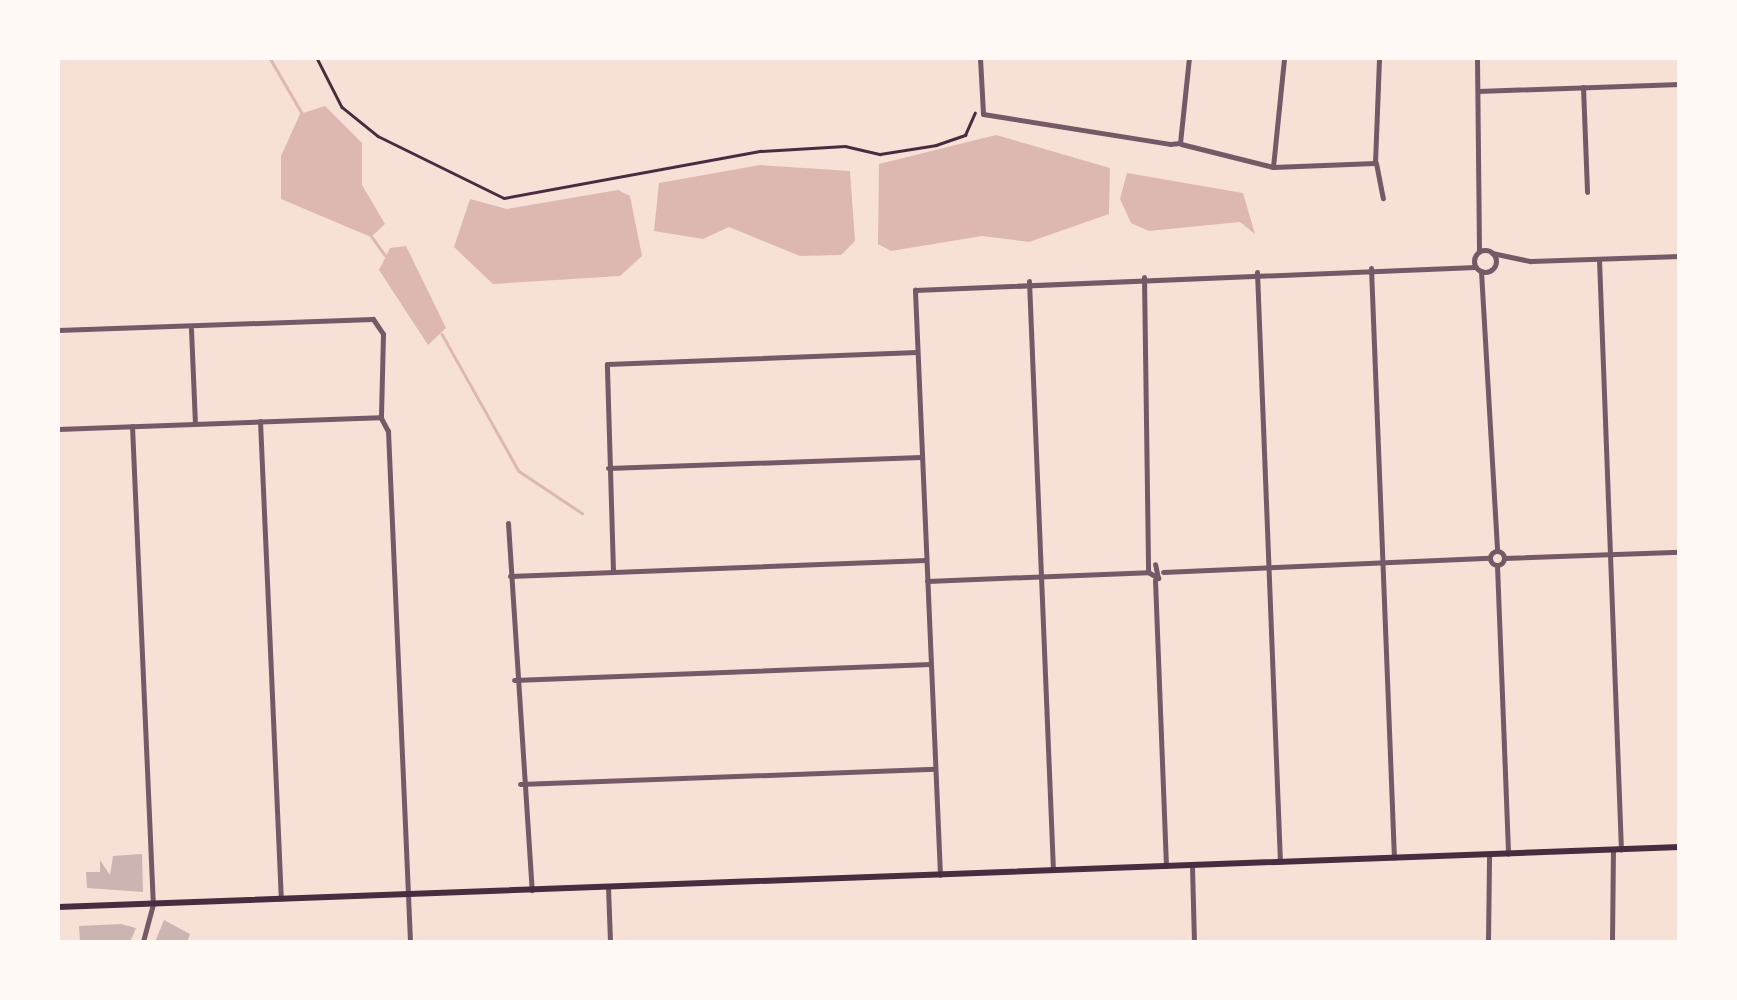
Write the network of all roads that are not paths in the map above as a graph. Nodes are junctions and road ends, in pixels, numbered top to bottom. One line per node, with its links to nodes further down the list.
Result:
1 (980, 58): 9 (street)
2 (1189, 58): 9 (street)
3 (1284, 58): 11 (street)
4 (1379, 58): 10 (street)
5 (1476, 58): 8 (street)
6 (1680, 84): 7 (street)
7 (1583, 87): 8 (street); 12 (street)
8 (1478, 91): 14 (street)
9 (1180, 143): 11 (street)
10 (1376, 162): 11 (street); 13 (street)
11 (1273, 167)
12 (1586, 192)
13 (1384, 198)
14 (1483, 232): 15 (street); 16 (street)
15 (1479, 252): 16 (street); 21 (street)
16 (1491, 252): 18 (street); 20 (street)
17 (1680, 256): 19 (street)
18 (1512, 258): 19 (street); 20 (street)
19 (1599, 259): 39 (street)
20 (1494, 264): 21 (street)
21 (1480, 266): 22 (street); 37 (street)
22 (1372, 268): 23 (street); 43 (street)
23 (1257, 272): 24 (street); 46 (street)
24 (1144, 277): 25 (street); 44 (street)
25 (1030, 281): 28 (street); 51 (street)
26 (191, 329): 27 (street); 29 (street); 31 (street)
27 (58, 330)
28 (917, 352): 34 (street); 35 (street)
29 (380, 418): 30 (street); 70 (street)
30 (260, 421): 31 (street); 71 (street)
31 (195, 424): 32 (street)
32 (132, 426): 33 (street); 72 (street)
33 (58, 429)
34 (922, 457): 35 (street); 42 (street)
35 (608, 468): 47 (street)
36 (508, 523): 50 (street)
37 (1496, 551): 40 (street); 41 (street)
38 (1680, 552): 39 (street)
39 (1610, 555): 41 (street); 59 (street)
40 (1490, 558): 43 (street); 45 (street)
41 (1504, 558): 45 (street)
42 (926, 560): 47 (street); 53 (street)
43 (1382, 562): 46 (street); 62 (street)
44 (1155, 564): 48 (street); 49 (street)
45 (1498, 565): 61 (street)
46 (1269, 568): 49 (street); 63 (street)
47 (613, 571): 50 (street)
48 (1148, 572): 51 (street); 52 (street)
49 (1163, 572): 52 (street)
50 (510, 576): 55 (street)
51 (1042, 576): 53 (street); 66 (street)
52 (1156, 578): 64 (street)
53 (928, 581): 54 (street)
54 (931, 664): 55 (street); 56 (street)
55 (514, 680): 57 (street)
56 (935, 769): 57 (street); 67 (street)
57 (520, 784): 69 (street)
58 (1680, 847): 59 (main road)
59 (1617, 850): 61 (main road); 79 (street)
60 (1489, 854): 61 (main road); 62 (main road); 78 (street)
61 (1508, 854)
62 (1394, 858): 63 (main road)
63 (1280, 862): 65 (main road)
64 (1166, 866): 65 (main road); 66 (main road)
65 (1192, 866): 77 (street)
66 (1053, 870): 67 (main road)
67 (940, 875): 68 (main road)
68 (608, 887): 69 (main road); 76 (street)
69 (532, 890): 70 (main road)
70 (409, 894): 71 (main road); 75 (street)
71 (280, 899): 72 (main road)
72 (153, 904): 73 (main road); 74 (street)
73 (58, 907)
74 (142, 942)
75 (410, 942)
76 (610, 942)
77 (1194, 942)
78 (1488, 942)
79 (1612, 942)

